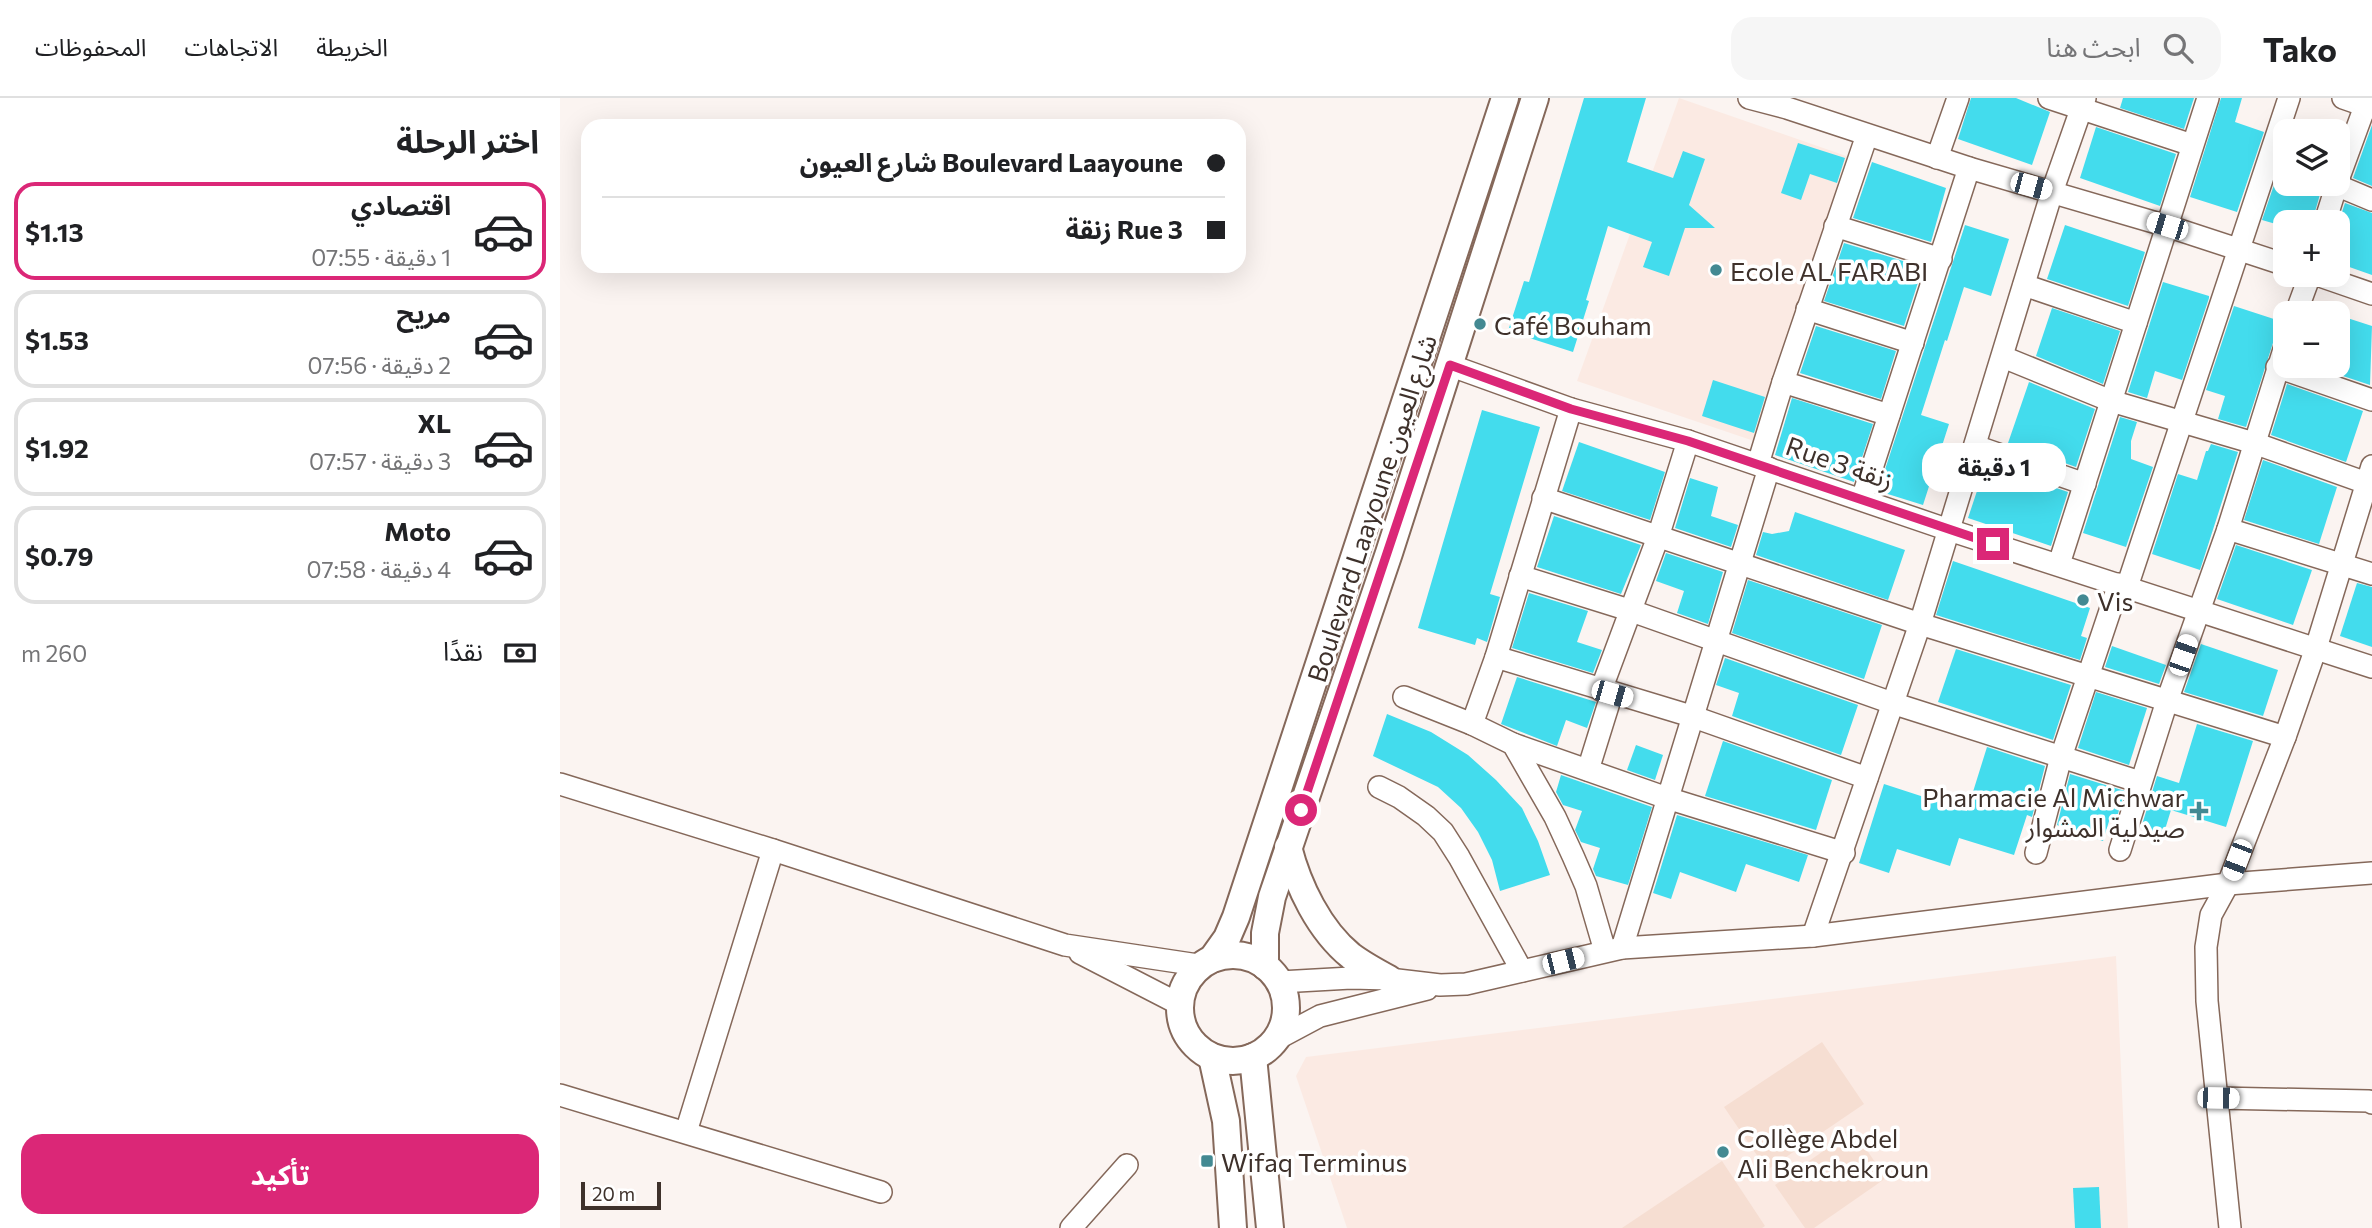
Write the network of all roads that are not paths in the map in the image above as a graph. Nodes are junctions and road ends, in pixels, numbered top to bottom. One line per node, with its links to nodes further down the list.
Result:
1 (1505, 98): 91 (street, Boulevard Laayoune شارع العيون)
2 (1535, 98): 32 (street, Boulevard Laayoune شارع العيون)
3 (1749, 98): 9 (street)
4 (1958, 98): 15 (street)
5 (2049, 98): 10 (street)
6 (2208, 98): 13 (street)
7 (2289, 98): 22 (street)
8 (2343, 98): 11 (street)
9 (1788, 103): 12 (street)
10 (2083, 103): 13 (street); 18 (street)
11 (2368, 104): 14 (street)
12 (1867, 135): 15 (street); 20 (street)
13 (2192, 145): 21 (street)
14 (2350, 150)
15 (1937, 158): 16 (street)
16 (1969, 169): 18 (street); 23 (street)
17 (2350, 189): 19 (street)
18 (2052, 192): 21 (street); 25 (street)
19 (2372, 200)
20 (1835, 226): 23 (street); 28 (street)
21 (2167, 226): 22 (street); 29 (street)
22 (2240, 251): 24 (street); 40 (street)
23 (1941, 259): 30 (street)
24 (2273, 261)
25 (2024, 285): 29 (street); 31 (street)
26 (2350, 287): 27 (street)
27 (2372, 294)
28 (1807, 309): 30 (street); 35 (street)
29 (2136, 323): 37 (street)
30 (1913, 342): 39 (street)
31 (2003, 357): 37 (street); 43 (street)
32 (1450, 365): 38 (street, Rue 3 زنقة); 81 (street, Boulevard Laayoune شارع العيون)
33 (2274, 378): 42 (street)
34 (2309, 378): 36 (street)
35 (1783, 382): 39 (street); 44 (street)
36 (2372, 400)
37 (2111, 401): 40 (street); 46 (street)
38 (1571, 409): 41 (street, Rue 3 زنقة); 47 (street)
39 (1889, 415): 48 (street)
40 (2181, 421): 42 (street); 57 (street)
41 (1688, 441): 44 (street, Rue 3 زنقة); 51 (street)
42 (2254, 443): 45 (street); 49 (street)
43 (1975, 446): 46 (street); 50 (street)
44 (1763, 466): 48 (street, Rue 3 زنقة); 52 (street)
45 (2370, 478): 54 (street)
46 (2085, 484): 53 (street)
47 (1544, 498): 51 (street); 56 (street)
48 (1862, 499): 50 (street, Rue 3 زنقة)
49 (2228, 529): 54 (street); 58 (street)
50 (1950, 530): 53 (street, Rue 3 زنقة); 60 (street)
51 (1658, 537): 52 (street); 59 (street)
52 (1740, 563): 60 (street); 61 (street)
53 (2059, 564): 57 (street, Rue 3 زنقة)
54 (2342, 564): 55 (street); 62 (street)
55 (2372, 574)
56 (1520, 576): 59 (street); 63 (street)
57 (2123, 585): 58 (street, Rue 3 زنقة); 65 (street)
58 (2199, 609): 62 (street, Rue 3 زنقة); 68 (street)
59 (1629, 611): 61 (street); 66 (street)
60 (1920, 624): 65 (street); 69 (street)
61 (1716, 642): 69 (street); 70 (street)
62 (2316, 648): 64 (street, Rue 3 زنقة); 72 (street)
63 (1496, 657): 66 (street); 71 (street)
64 (2372, 667)
65 (2089, 676): 68 (street); 74 (street)
66 (1607, 692): 70 (street); 75 (street)
67 (1404, 697): 71 (street)
68 (2167, 701): 72 (street); 77 (street)
69 (1892, 703): 74 (street); 76 (street)
70 (1691, 716): 76 (street); 80 (street)
71 (1472, 724): 73 (street)
72 (2285, 737): 87 (street)
73 (1513, 744): 75 (street); 90 (street)
74 (2061, 757): 77 (street); 85 (street)
75 (1588, 770): 80 (street)
76 (1867, 778): 84 (street)
77 (2140, 782): 83 (street)
78 (560, 784): 82 (street)
79 (1379, 787): 92 (street)
80 (1668, 798): 84 (street); 90 (street)
81 (1289, 847): 93 (street, Boulevard Laayoune شارع العيون); 94 (street)
82 (773, 850): 89 (street); 103 (street)
83 (2120, 850)
84 (1844, 853): 88 (street)
85 (2036, 853)
86 (2372, 873): 87 (street)
87 (2228, 884): 88 (street); 101 (street)
88 (1813, 936): 90 (street)
89 (1065, 945): 91 (street); 96 (street)
90 (1613, 950): 92 (street)
91 (1205, 962): 93 (street); 96 (street)
92 (1522, 971): 95 (street)
93 (1272, 974): 94 (street); 97 (street)
94 (1389, 979): 95 (street)
95 (1440, 985): 97 (street)
96 (1179, 1004): 98 (street)
97 (1275, 1040): 99 (street)
98 (1212, 1057): 99 (street); 107 (street)
99 (1253, 1057): 108 (street)
100 (560, 1095): 103 (street)
101 (2218, 1098): 102 (street); 109 (street)
102 (2371, 1102)
103 (686, 1132): 105 (street)
104 (1127, 1165): 106 (street)
105 (881, 1192)
106 (1071, 1228)
107 (1233, 1228)
108 (1270, 1228)
109 (2230, 1228)

